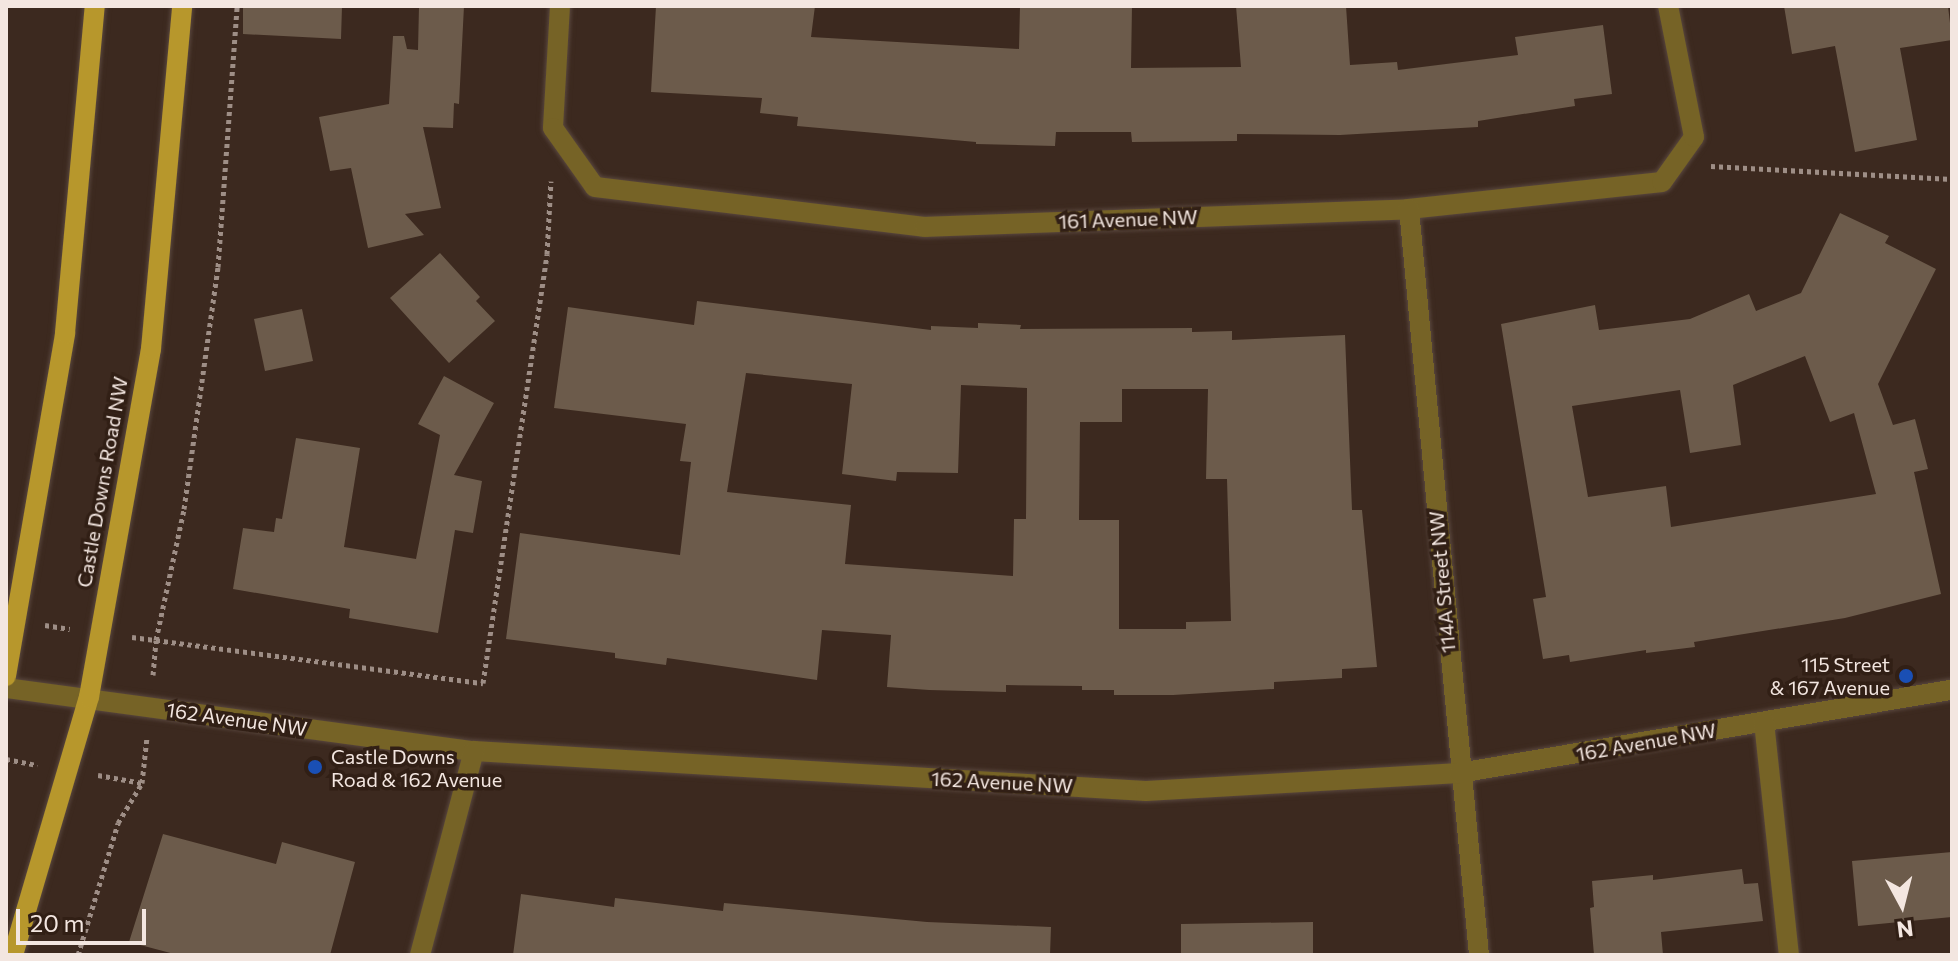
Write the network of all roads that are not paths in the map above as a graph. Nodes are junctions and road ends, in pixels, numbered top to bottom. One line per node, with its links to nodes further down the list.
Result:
1 (95, 6): 6 (main road)
2 (182, 6): 9 (main road, Castle Downs Road NW)
3 (560, 6): 5 (street, 161 Avenue NW)
4 (1668, 6): 5 (street, 161 Avenue NW)
5 (1409, 209): 12 (street, 114A Street NW)
6 (6, 676)
7 (6, 688): 9 (street, 162 Avenue NW)
8 (1952, 690): 10 (street, 162 Avenue NW)
9 (89, 697): 11 (street, 162 Avenue NW); 13 (main road, Castle Downs Road NW)
10 (1764, 722): 12 (street, 162 Avenue NW); 16 (street)
11 (474, 751): 12 (street, 162 Avenue NW); 14 (street)
12 (1459, 773): 15 (street, 114A Street NW)
13 (13, 955)
14 (420, 955)
15 (1479, 955)
16 (1789, 955)

